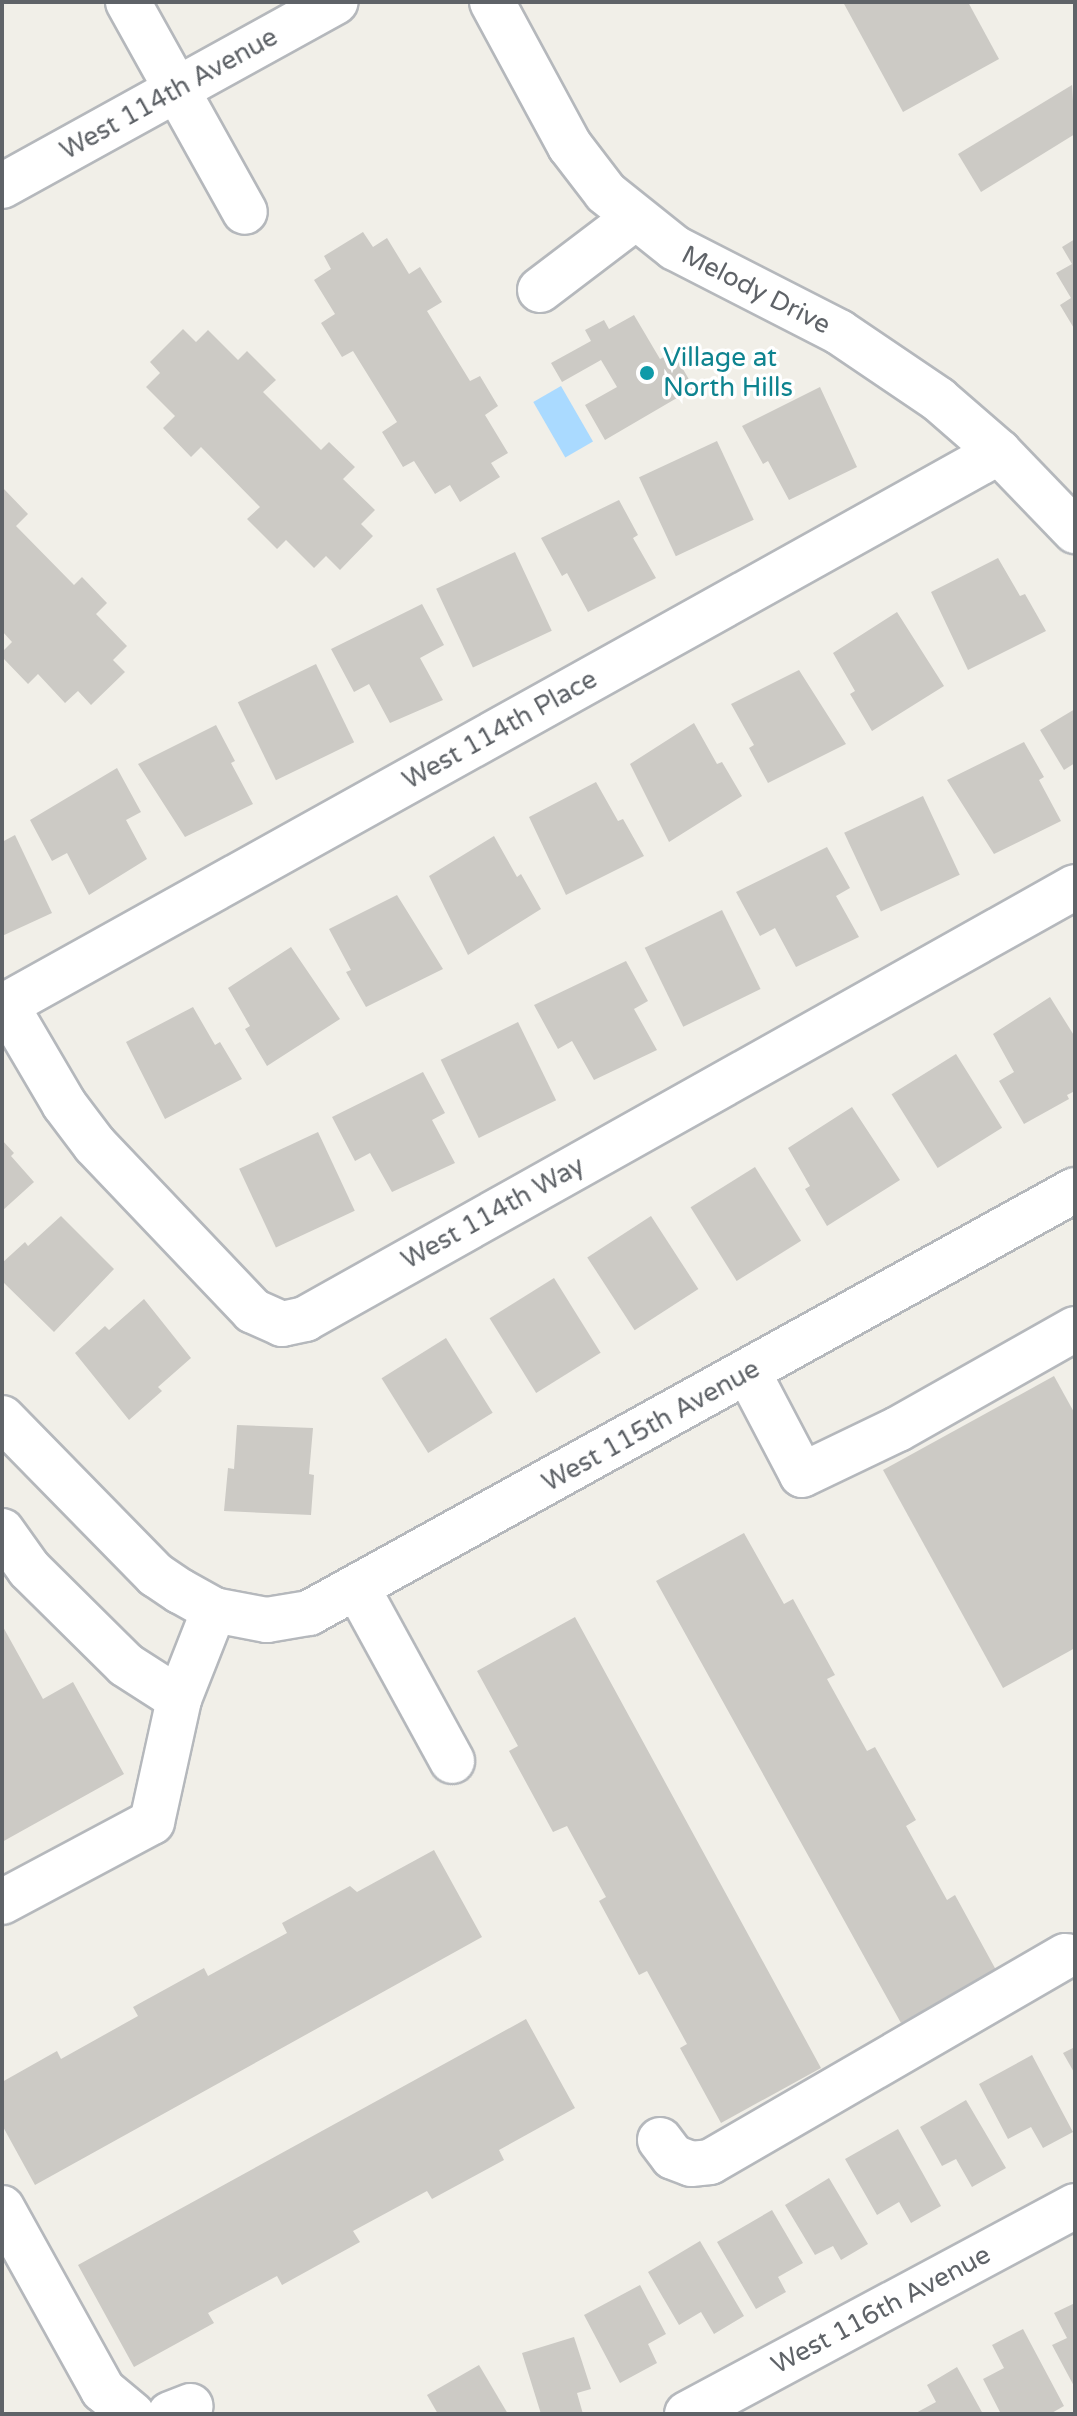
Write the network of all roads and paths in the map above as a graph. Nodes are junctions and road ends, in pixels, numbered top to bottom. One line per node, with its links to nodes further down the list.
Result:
1 (128, 2): 4 (street)
2 (336, 2): 4 (street, West 114th Avenue)
3 (492, 2): 7 (street, Melody Drive)
4 (177, 90): 5 (street, West 114th Avenue); 6 (street)
5 (2, 186)
6 (245, 212)
7 (635, 218): 8 (street); 9 (street, Melody Drive)
8 (540, 290)
9 (999, 452): 10 (street, Melody Drive); 12 (street, West 114th Place)
10 (1075, 531)
11 (1075, 887): 12 (street, West 114th Way)
12 (4, 1006)
13 (1075, 1190): 15 (street, West 115th Avenue)
14 (1075, 1329): 15 (street)
15 (748, 1372): 18 (street, West 115th Avenue)
16 (2, 1418): 19 (street)
17 (2, 1531): 20 (street)
18 (358, 1589): 19 (street, West 115th Avenue); 21 (street)
19 (214, 1610): 20 (street)
20 (179, 1699): 22 (street)
21 (452, 1761)
22 (2, 1902)
23 (1066, 1956): 24 (street)
24 (660, 2140)
25 (1075, 2206): 28 (street, West 116th Avenue)
26 (2, 2208): 27 (street)
27 (132, 2414)
28 (687, 2414)

